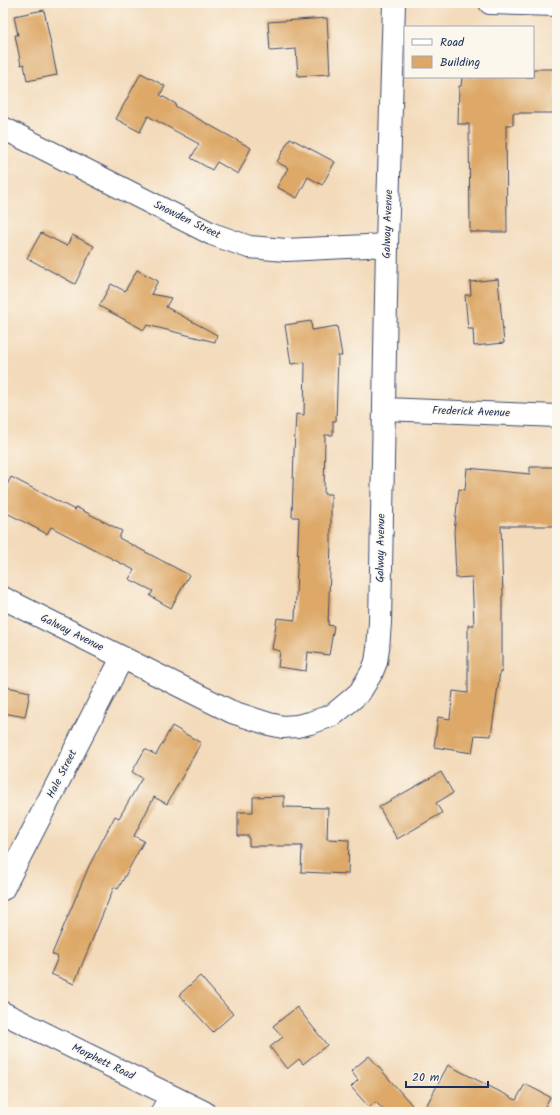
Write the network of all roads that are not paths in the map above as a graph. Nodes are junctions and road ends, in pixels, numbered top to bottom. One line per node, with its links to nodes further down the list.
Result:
1 (394, 3): 5 (street, Galway Avenue)
2 (490, 3): 3 (street)
3 (557, 5)
4 (3, 128): 5 (street, Snowden Street)
5 (387, 245): 6 (street, Galway Avenue)
6 (384, 408): 7 (street, Frederick Avenue); 9 (street, Galway Avenue)
7 (557, 416)
8 (3, 598): 9 (street, Galway Avenue)
9 (122, 658): 10 (street, Hale Street)
10 (3, 890)
11 (3, 1012): 12 (street, Morphett Road)
12 (166, 1104): 13 (street, Morphett Road)
13 (204, 1112)

